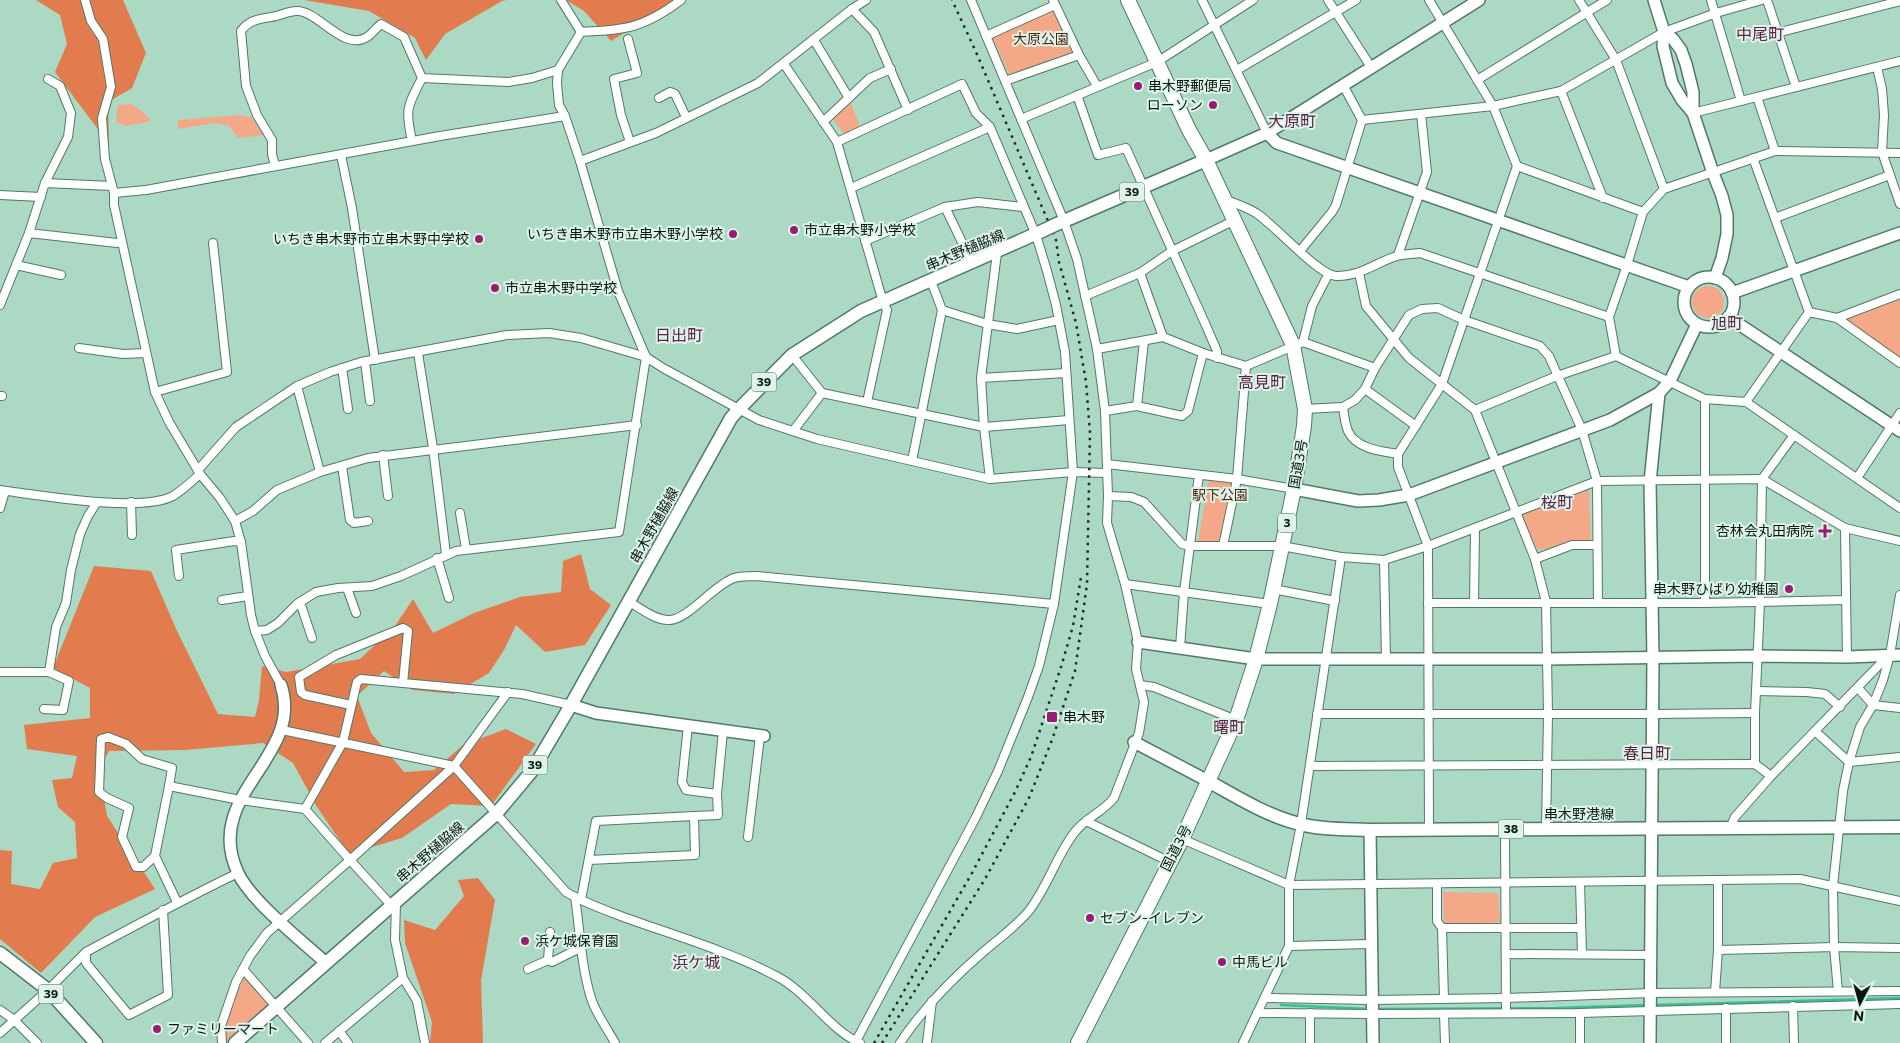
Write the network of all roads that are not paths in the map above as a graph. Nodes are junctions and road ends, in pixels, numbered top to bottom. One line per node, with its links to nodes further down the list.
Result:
1 (85, 0): 85 (street)
2 (561, 0): 27 (street)
3 (680, 0): 27 (street)
4 (866, 0): 21 (street)
5 (971, 0): 30 (street)
6 (1128, 0): 36 (highway, 国道3号 / 3)
7 (1202, 0): 26 (street)
8 (1254, 0): 26 (street)
9 (1328, 0): 23 (street)
10 (1356, 0): 23 (street)
11 (1429, 0): 25 (street)
12 (1479, 0): 25 (street)
13 (1579, 0): 22 (street)
14 (1606, 0): 22 (street)
15 (1654, 0): 28 (street)
16 (1711, 0): 24 (street)
17 (1762, 0): 24 (street)
18 (1767, 0): 29 (street)
19 (1900, 1): 29 (street)
20 (1054, 2): 30 (street); 33 (street)
21 (852, 8): 32 (street); 40 (street)
22 (1587, 12): 34 (street); 45 (street)
23 (1336, 13): 38 (street); 42 (street)
24 (1716, 13): 28 (street); 55 (street)
25 (1442, 23): 38 (street); 45 (street)
26 (1215, 26): 36 (street); 42 (street)
27 (581, 32): 41 (street)
28 (1664, 32): 34 (street); 58 (street); 58 (street)
29 (1777, 33): 49 (street)
30 (986, 36): 46 (street)
31 (628, 39): 68 (street)
32 (814, 40): 37 (street); 54 (street)
33 (1079, 55): 46 (street); 48 (street)
34 (1616, 60): 50 (street); 86 (street)
35 (1900, 61): 39 (street)
36 (1157, 62): 48 (street); 75 (highway, 国道3号 / 3)
37 (784, 64): 61 (street); 64 (street)
38 (1371, 67): 47 (street)
39 (1877, 67): 49 (street); 71 (street)
40 (891, 69): 54 (street); 57 (street)
41 (558, 70): 43 (street); 60 (street)
42 (1236, 70): 66 (street)
43 (422, 78): 67 (street); 77 (street)
44 (48, 79): 82 (street)
45 (1477, 80): 56 (street)
46 (1005, 81): 62 (street)
47 (1343, 85): 63 (street); 66 (street)
48 (1097, 86): 51 (street)
49 (1796, 87): 52 (street)
50 (1561, 91): 56 (street); 91 (street)
51 (1077, 95): 62 (street); 83 (street)
52 (1756, 97): 55 (street); 70 (street)
53 (659, 98): 61 (street)
54 (849, 98): 64 (street)
55 (1740, 101): 58 (street)
56 (1493, 106): 59 (street); 78 (street)
57 (908, 110): 65 (street); 69 (street)
58 (1694, 113): 80 (street)
59 (1421, 114): 63 (street); 87 (street)
60 (565, 116): 67 (street); 76 (street)
61 (686, 118): 68 (street)
62 (1021, 119): 99 (street)
63 (1362, 120): 79 (street)
64 (823, 122): 69 (street)
65 (990, 127): 84 (street); 93 (street)
66 (1267, 133): 75 (street); 79 (street)
67 (412, 141): 73 (street)
68 (630, 142): 76 (street)
69 (837, 142): 84 (street)
70 (1775, 151): 71 (street); 74 (street)
71 (1882, 152): 72 (street); 81 (street)
72 (1900, 152)
73 (341, 155): 77 (street); 150 (street)
74 (1753, 158): 80 (street); 96 (street)
75 (1206, 160): 83 (main road, 串木野樋脇線 / 39); 90 (highway, 国道3号 / 3)
76 (580, 161): 148 (street)
77 (275, 166): 85 (street)
78 (1518, 166): 91 (street); 97 (street)
79 (1348, 167): 87 (street); 107 (street)
80 (1713, 173): 86 (street); 119 (street)
81 (1890, 175): 92 (street); 96 (street)
82 (45, 183): 85 (street); 89 (street)
83 (1143, 187): 99 (main road, 串木野樋脇線 / 39); 106 (street)
84 (850, 188): 103 (street)
85 (113, 190): 143 (street)
86 (1664, 190): 95 (street)
87 (1420, 192): 97 (street); 109 (street)
88 (0, 195): 89 (street)
89 (41, 197): 100 (street)
90 (1224, 198): 98 (highway, 国道3号 / 3); 107 (street)
91 (1604, 198): 95 (street)
92 (1900, 204)
93 (1024, 206): 94 (street); 102 (street)
94 (945, 207): 103 (street); 110 (street)
95 (1644, 212): 112 (street)
96 (1775, 218): 113 (street)
97 (1499, 220): 112 (street); 116 (street)
98 (1233, 221): 106 (street); 139 (highway, 国道3号 / 3)
99 (1060, 223): 102 (main road, 串木野樋脇線 / 39, bridge); 124 (street)
100 (29, 233): 104 (street); 111 (street)
101 (1900, 233): 113 (street)
102 (1038, 234): 108 (main road, 串木野樋脇線 / 39); 132 (street)
103 (865, 241): 125 (street)
104 (117, 243)
105 (213, 243): 163 (street)
106 (1172, 251): 114 (street); 149 (street)
107 (1300, 251): 118 (street)
108 (996, 253): 110 (main road, 串木野樋脇線 / 39); 134 (street)
109 (1398, 255): 115 (street); 116 (street)
110 (972, 264): 120 (main road, 串木野樋脇線 / 39)
111 (16, 265): 117 (street); 126 (street)
112 (1627, 265): 121 (street); 129 (street)
113 (1794, 271): 122 (street); 128 (street)
114 (1140, 273): 124 (street); 136 (street)
115 (1358, 273): 118 (street); 137 (street)
116 (1480, 274): 129 (street); 133 (street)
117 (61, 275)
118 (1328, 275): 139 (street)
119 (1715, 278): 121 (street); 122 (street)
120 (931, 281): 125 (main road, 串木野樋脇線 / 39); 127 (street)
121 (1689, 287): 135 (street)
122 (1732, 293): 130 (street)
123 (1900, 294): 131 (street)
124 (1085, 296): 141 (street)
125 (883, 302): 146 (main road, 串木野樋脇線 / 39); 168 (street)
126 (0, 305)
127 (942, 310): 134 (street); 178 (street)
128 (1809, 312): 131 (street); 142 (street)
129 (1609, 317): 147 (street)
130 (1728, 317): 135 (street); 142 (street)
131 (1837, 318): 152 (street)
132 (1059, 320): 134 (street); 156 (street)
133 (1464, 320): 137 (street); 157 (street); 160 (street)
134 (988, 324): 158 (street)
135 (1697, 324): 159 (street)
136 (1163, 337): 138 (street); 145 (street)
137 (1393, 340): 155 (street); 160 (street)
138 (1144, 341): 141 (street); 170 (street)
139 (1298, 343): 153 (street); 155 (street); 173 (highway, 国道3号 / 3)
140 (78, 348): 143 (street)
141 (1097, 349): 176 (street)
142 (1782, 352): 169 (street); 183 (street)
143 (146, 353): 163 (street)
144 (418, 353): 148 (street); 150 (street); 187 (street)
145 (1203, 353): 149 (street); 170 (street)
146 (792, 355): 164 (street); 174 (main road, 串木野樋脇線 / 39)
147 (1616, 356): 157 (street); 159 (street)
148 (646, 357): 174 (street); 180 (street)
149 (1217, 358): 153 (street)
150 (375, 360): 151 (street)
151 (365, 362): 154 (street); 167 (street)
152 (1900, 363)
153 (1246, 366): 201 (street)
154 (342, 368): 161 (street); 172 (street)
155 (1374, 368): 162 (street)
156 (1066, 373): 158 (street); 179 (street)
157 (1557, 376): 175 (street); 184 (street)
158 (981, 378): 182 (street)
159 (1670, 381): 165 (street); 166 (street)
160 (1442, 384): 175 (street); 181 (street)
161 (297, 386): 194 (street); 195 (street)
162 (1365, 389): 171 (street); 181 (street)
163 (155, 392): 194 (street)
164 (822, 392): 168 (street); 185 (street)
165 (1659, 393): 184 (street); 205 (street)
166 (1705, 399): 169 (street); 203 (street)
167 (370, 401)
168 (867, 402): 178 (street)
169 (1746, 402): 186 (street)
170 (1137, 406): 176 (street)
171 (1343, 407): 173 (street); 188 (street)
172 (348, 409)
173 (1304, 409): 206 (highway, 国道3号 / 3)
174 (738, 410): 185 (street); 246 (main road, 串木野樋脇線 / 39)
175 (1475, 410): 191 (street)
176 (1104, 411): 192 (street)
177 (1900, 413): 183 (street)
178 (922, 414): 182 (street); 190 (street)
179 (1069, 420): 182 (street); 196 (street)
180 (637, 425): 187 (street); 229 (street)
181 (1416, 426): 188 (street)
182 (984, 427): 200 (street)
183 (1896, 429): 199 (street)
184 (1582, 430): 191 (street); 204 (street)
185 (793, 431): 190 (street)
186 (1794, 435): 199 (street); 202 (street)
187 (433, 448): 189 (street); 230 (street)
188 (1398, 454): 208 (street)
189 (383, 456): 193 (street); 209 (street)
190 (912, 461): 200 (street)
191 (1496, 462): 208 (street); 215 (street)
192 (1107, 464): 197 (street); 198 (street)
193 (342, 466): 195 (street); 218 (street)
194 (199, 472): 212 (street); 217 (street)
195 (320, 472): 217 (street)
196 (1073, 472): 197 (street); 200 (street); 255 (street)
197 (1107, 473): 210 (street)
198 (1199, 475): 201 (street); 225 (street)
199 (1857, 478): 214 (street)
200 (990, 479)
201 (1237, 479): 206 (street); 226 (street)
202 (1762, 479): 203 (street); 220 (street); 250 (street)
203 (1705, 480): 205 (street); 249 (street)
204 (1597, 481): 205 (street); 215 (street); 224 (street)
205 (1650, 482): 254 (street)
206 (1294, 489): 208 (street); 227 (highway, 国道3号 / 3)
207 (2, 490): 211 (street); 213 (street)
208 (1409, 495): 228 (street)
209 (388, 496)
210 (1108, 496): 225 (street); 236 (street)
211 (97, 502): 212 (street); 272 (street)
212 (130, 502): 221 (street)
213 (0, 508)
214 (1900, 508)
215 (1516, 511): 219 (street); 233 (street)
216 (460, 513): 229 (street)
217 (235, 521): 223 (street)
218 (368, 521)
219 (1476, 528): 228 (street); 252 (street)
220 (1845, 528): 222 (street); 244 (street)
221 (132, 535)
222 (1900, 541)
223 (241, 542): 235 (street); 241 (street)
224 (1597, 545): 233 (street); 253 (street)
225 (1190, 546): 226 (street); 239 (street)
226 (1223, 546): 227 (street)
227 (1282, 546): 231 (street); 238 (highway, 国道3号 / 3)
228 (1428, 546): 234 (street); 251 (street)
229 (466, 549): 230 (street)
230 (446, 554): 232 (street)
231 (1342, 557): 234 (street); 247 (street)
232 (437, 558): 237 (street); 242 (street)
233 (1535, 559): 248 (street)
234 (1384, 560): 268 (street)
235 (179, 576)
236 (1125, 584): 239 (street); 260 (street)
237 (347, 588): 245 (street); 257 (street)
238 (1273, 589): 247 (street); 256 (highway, 国道3号 / 3)
239 (1184, 592): 256 (street); 261 (street)
240 (1900, 594): 262 (street)
241 (248, 596): 243 (street); 258 (street)
242 (448, 598)
243 (222, 600)
244 (1846, 600): 250 (street); 265 (street)
245 (300, 602): 258 (street); 259 (street)
246 (628, 602): 255 (street); 280 (main road, 串木野樋脇線 / 39)
247 (1335, 602): 267 (street)
248 (1546, 602): 252 (street); 253 (street); 270 (street)
249 (1705, 602): 250 (street); 254 (street)
250 (1760, 602): 263 (street)
251 (1428, 603): 252 (street); 269 (street)
252 (1474, 603)
253 (1598, 603): 254 (street)
254 (1652, 603): 264 (street)
255 (1054, 604): 390 (street)
256 (1270, 604): 266 (highway, 国道3号 / 3)
257 (356, 613)
258 (255, 631): 274 (street)
259 (312, 638)
260 (1138, 642): 261 (street); 275 (street)
261 (1180, 648): 266 (street)
262 (1895, 655): 265 (street); 276 (street); 281 (street)
263 (1756, 656): 264 (street); 265 (street); 277 (street)
264 (1653, 658): 270 (street); 289 (street)
265 (1846, 658)
266 (1256, 659): 267 (street); 290 (highway, 国道3号 / 3)
267 (1326, 659): 268 (street); 286 (street)
268 (1386, 659): 269 (street)
269 (1428, 659): 270 (street); 287 (street)
270 (1547, 659): 288 (street)
271 (0, 672): 272 (street)
272 (49, 672): 284 (street)
273 (403, 682): 278 (street); 279 (street); 279 (street)
274 (281, 685): 292 (street)
275 (1140, 685): 290 (street); 297 (street)
276 (1858, 688): 281 (street); 282 (street)
277 (1756, 691): 282 (street); 285 (street)
278 (508, 692): 280 (street); 304 (street)
279 (352, 705): 296 (street)
280 (571, 705): 291 (street); 312 (main road, 串木野樋脇線 / 39)
281 (1873, 705): 283 (street); 299 (street)
282 (1840, 706): 294 (street)
283 (1900, 708)
284 (44, 709)
285 (1755, 713): 289 (street); 300 (street)
286 (1318, 714): 287 (street); 305 (street)
287 (1429, 714): 288 (street); 301 (street)
288 (1548, 714): 289 (street); 302 (street)
289 (1651, 714): 303 (street)
290 (1236, 720): 307 (highway, 国道3号 / 3)
291 (688, 726): 293 (street); 309 (street)
292 (282, 730): 296 (street); 310 (street)
293 (723, 730): 295 (street); 309 (street)
294 (1816, 732): 299 (street); 306 (street)
295 (762, 736): 324 (street)
296 (343, 742): 304 (street); 311 (street)
297 (1134, 742): 307 (street); 314 (street)
298 (1900, 757): 299 (street)
299 (1849, 762): 316 (street)
300 (1755, 764): 303 (street); 306 (street)
301 (1429, 765): 302 (street); 305 (street); 323 (street)
302 (1547, 765): 303 (street); 321 (street)
303 (1653, 765): 318 (street)
304 (454, 766): 312 (street); 327 (street)
305 (1310, 766): 315 (street)
306 (1771, 776): 319 (street)
307 (1208, 781): 315 (main road, 串木野港線 / 38); 325 (highway, 国道3号 / 3)
308 (169, 786): 310 (street); 326 (street); 326 (street)
309 (717, 794): 313 (street)
310 (240, 800): 311 (street); 330 (street)
311 (305, 809): 327 (street)
312 (496, 814): 339 (street); 342 (main road, 串木野樋脇線 / 39)
313 (694, 816): 328 (street); 328 (street)
314 (1086, 821): 329 (street); 372 (street)
315 (1300, 824): 322 (main road, 串木野港線 / 38); 337 (street)
316 (1840, 827): 317 (main road, 串木野港線 / 38); 319 (main road, 串木野港線 / 38); 338 (street)
317 (1900, 827)
318 (1652, 828): 319 (main road, 串木野港線 / 38); 321 (main road, 串木野港線 / 38); 331 (street)
319 (1730, 828)
320 (1505, 829): 321 (main road, 串木野港線 / 38); 323 (main road, 串木野港線 / 38); 334 (street)
321 (1546, 829)
322 (1370, 830): 323 (main road, 串木野港線 / 38); 335 (street)
323 (1429, 830)
324 (748, 837)
325 (1182, 840): 329 (highway, 国道3号 / 3); 337 (street)
326 (155, 856): 341 (street)
327 (350, 860): 342 (street); 344 (street)
328 (589, 860): 339 (street)
329 (1170, 862): 402 (highway, 国道3号 / 3)
330 (238, 873): 341 (street); 344 (street)
331 (1650, 881): 332 (street); 333 (street); 359 (street)
332 (1718, 881): 338 (street); 354 (street)
333 (1580, 882): 334 (street); 347 (street)
334 (1505, 883): 336 (street); 346 (street)
335 (1371, 884): 336 (street); 337 (street); 349 (street)
336 (1437, 884): 345 (street)
337 (1289, 885): 350 (street)
338 (1834, 886): 340 (street); 352 (street)
339 (578, 898): 351 (street); 390 (street)
340 (1900, 901)
341 (177, 902): 343 (street)
342 (394, 903): 361 (main road, 串木野樋脇線 / 39); 364 (street)
343 (163, 910): 355 (street); 355 (street)
344 (280, 921): 361 (street); 362 (street)
345 (1442, 928): 346 (street); 373 (street)
346 (1505, 928): 347 (street); 357 (street)
347 (1581, 928): 358 (street)
348 (550, 932): 360 (street)
349 (1371, 944): 350 (street); 374 (street)
350 (1289, 946): 370 (street)
351 (582, 947): 360 (street); 399 (street)
352 (1834, 947): 353 (street); 354 (street); 368 (street)
353 (1900, 948)
354 (1718, 950): 367 (street)
355 (86, 952): 365 (street)
356 (0, 953): 365 (main road, 39)
357 (1506, 954): 358 (street); 371 (street)
358 (1582, 954): 359 (street)
359 (1651, 955): 369 (street)
360 (548, 960): 363 (street)
361 (326, 963): 377 (main road, 串木野樋脇線 / 39)
362 (242, 969): 377 (street); 393 (street)
363 (528, 969)
364 (402, 978): 388 (street); 398 (street)
365 (48, 990): 387 (street); 392 (main road, 39)
366 (1900, 991): 368 (street)
367 (1715, 992): 368 (street); 369 (street)
368 (1838, 992)
369 (1650, 993): 371 (street); 380 (street)
370 (1265, 998): 374 (street); 381 (street)
371 (1507, 998): 373 (street); 383 (street)
372 (933, 999): 400 (street); 401 (street)
373 (1444, 999): 374 (street)
374 (1372, 1000): 385 (street)
375 (1900, 1004): 376 (street)
376 (1793, 1006): 378 (street); 410 (street)
377 (276, 1007): 394 (main road, 串木野樋脇線 / 39); 395 (street)
378 (1726, 1008): 380 (street); 409 (street)
379 (0, 1010): 387 (street)
380 (1650, 1010): 384 (street); 408 (street)
381 (1257, 1012): 382 (street); 403 (street)
382 (1310, 1013): 385 (street); 404 (street)
383 (1506, 1013): 384 (street); 386 (street)
384 (1580, 1013): 407 (street)
385 (1373, 1014): 386 (street); 405 (street)
386 (1444, 1014): 406 (street)
387 (13, 1020): 389 (street); 391 (street)
388 (339, 1031): 396 (street); 397 (street)
389 (0, 1032)
390 (857, 1042)
391 (37, 1043)
392 (96, 1043)
393 (222, 1043)
394 (235, 1043)
395 (308, 1043)
396 (325, 1043)
397 (348, 1043)
398 (425, 1043)
399 (614, 1043)
400 (900, 1043)
401 (927, 1043)
402 (1078, 1043)
403 (1243, 1043)
404 (1310, 1043)
405 (1373, 1043)
406 (1445, 1043)
407 (1580, 1043)
408 (1650, 1043)
409 (1726, 1043)
410 (1794, 1043)

